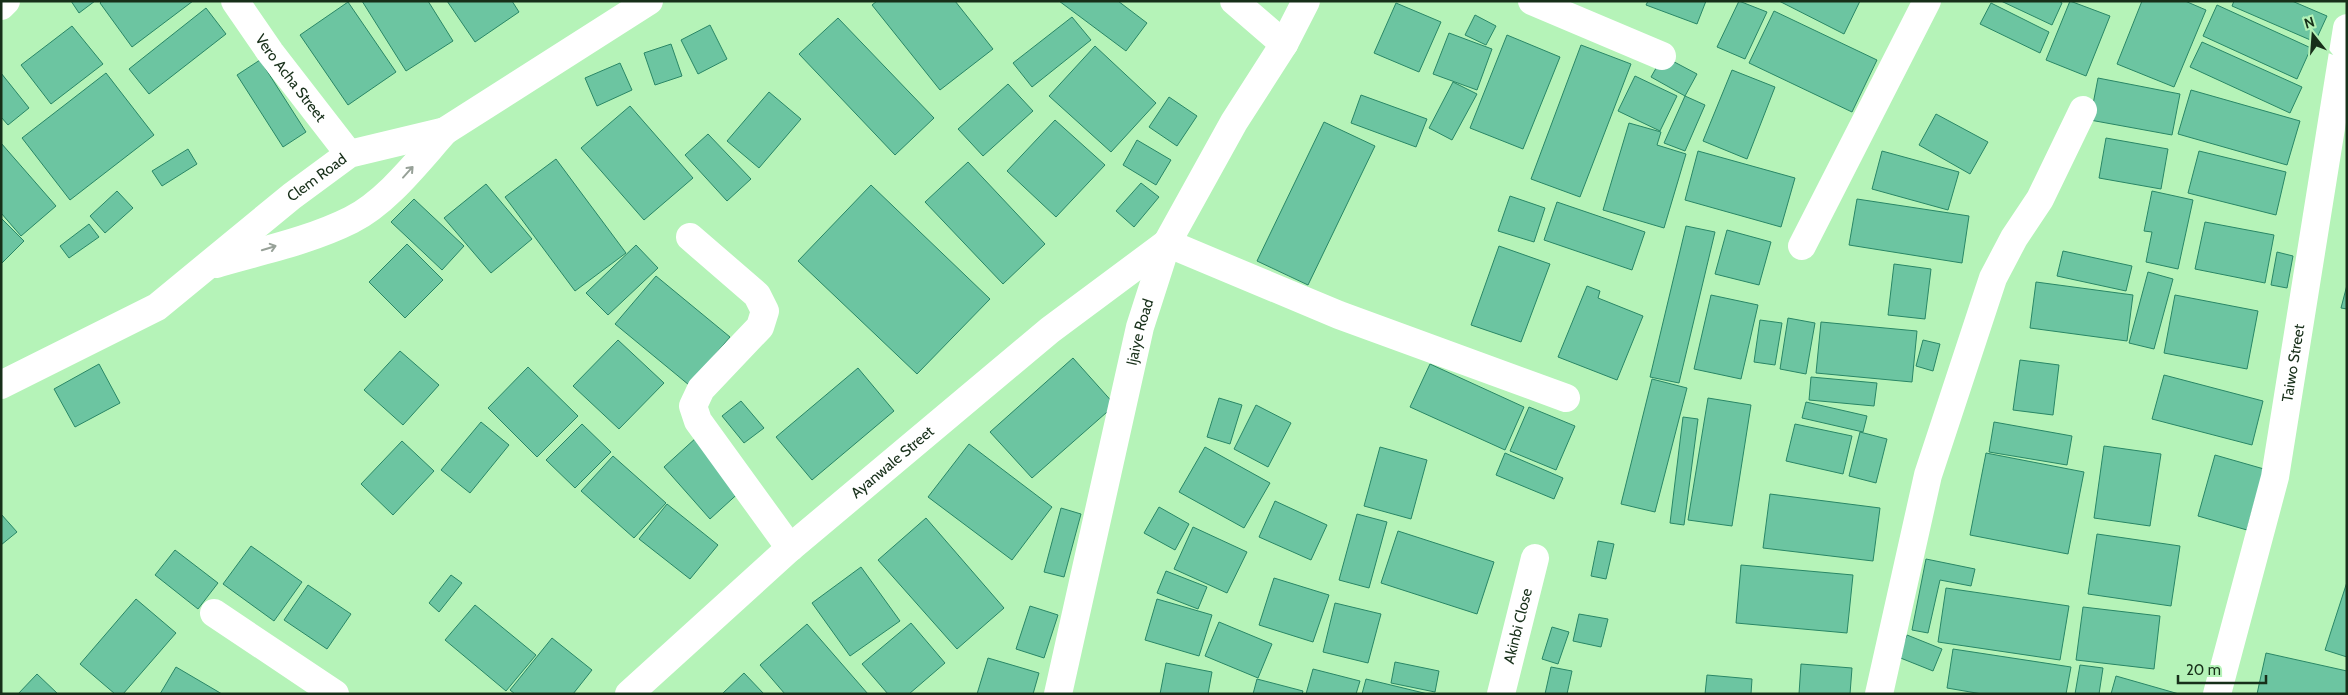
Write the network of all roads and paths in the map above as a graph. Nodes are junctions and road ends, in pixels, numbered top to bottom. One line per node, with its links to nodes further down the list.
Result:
1 (6, 1): 8 (street)
2 (235, 1): 14 (street, Vero Acha Street)
3 (649, 1): 13 (street, Clem Road)
4 (1234, 1): 10 (street)
5 (1306, 1): 10 (street, Ijaiye Road)
6 (1532, 1): 11 (street)
7 (1927, 1): 17 (street)
8 (1, 6)
9 (2347, 28): 29 (street, Taiwo Street)
10 (1284, 44): 16 (street, Ijaiye Road)
11 (1662, 56)
12 (2083, 110): 28 (street)
13 (444, 131): 14 (street, Clem Road); 18 (street, one-way to 13)
14 (349, 154): 18 (street, Clem Road)
15 (690, 237): 21 (street)
16 (1167, 243): 20 (street); 21 (street, Ayanwale Street); 26 (street, Ijaiye Road)
17 (1802, 246)
18 (205, 267): 19 (street, Clem Road)
19 (1, 385)
20 (1566, 398)
21 (790, 548): 25 (street, Ayanwale Street)
22 (1535, 558): 27 (street, Akinbi Close)
23 (214, 613): 24 (street)
24 (335, 694)
25 (629, 694)
26 (1058, 694)
27 (1501, 694)
28 (1879, 694)
29 (2217, 694)

